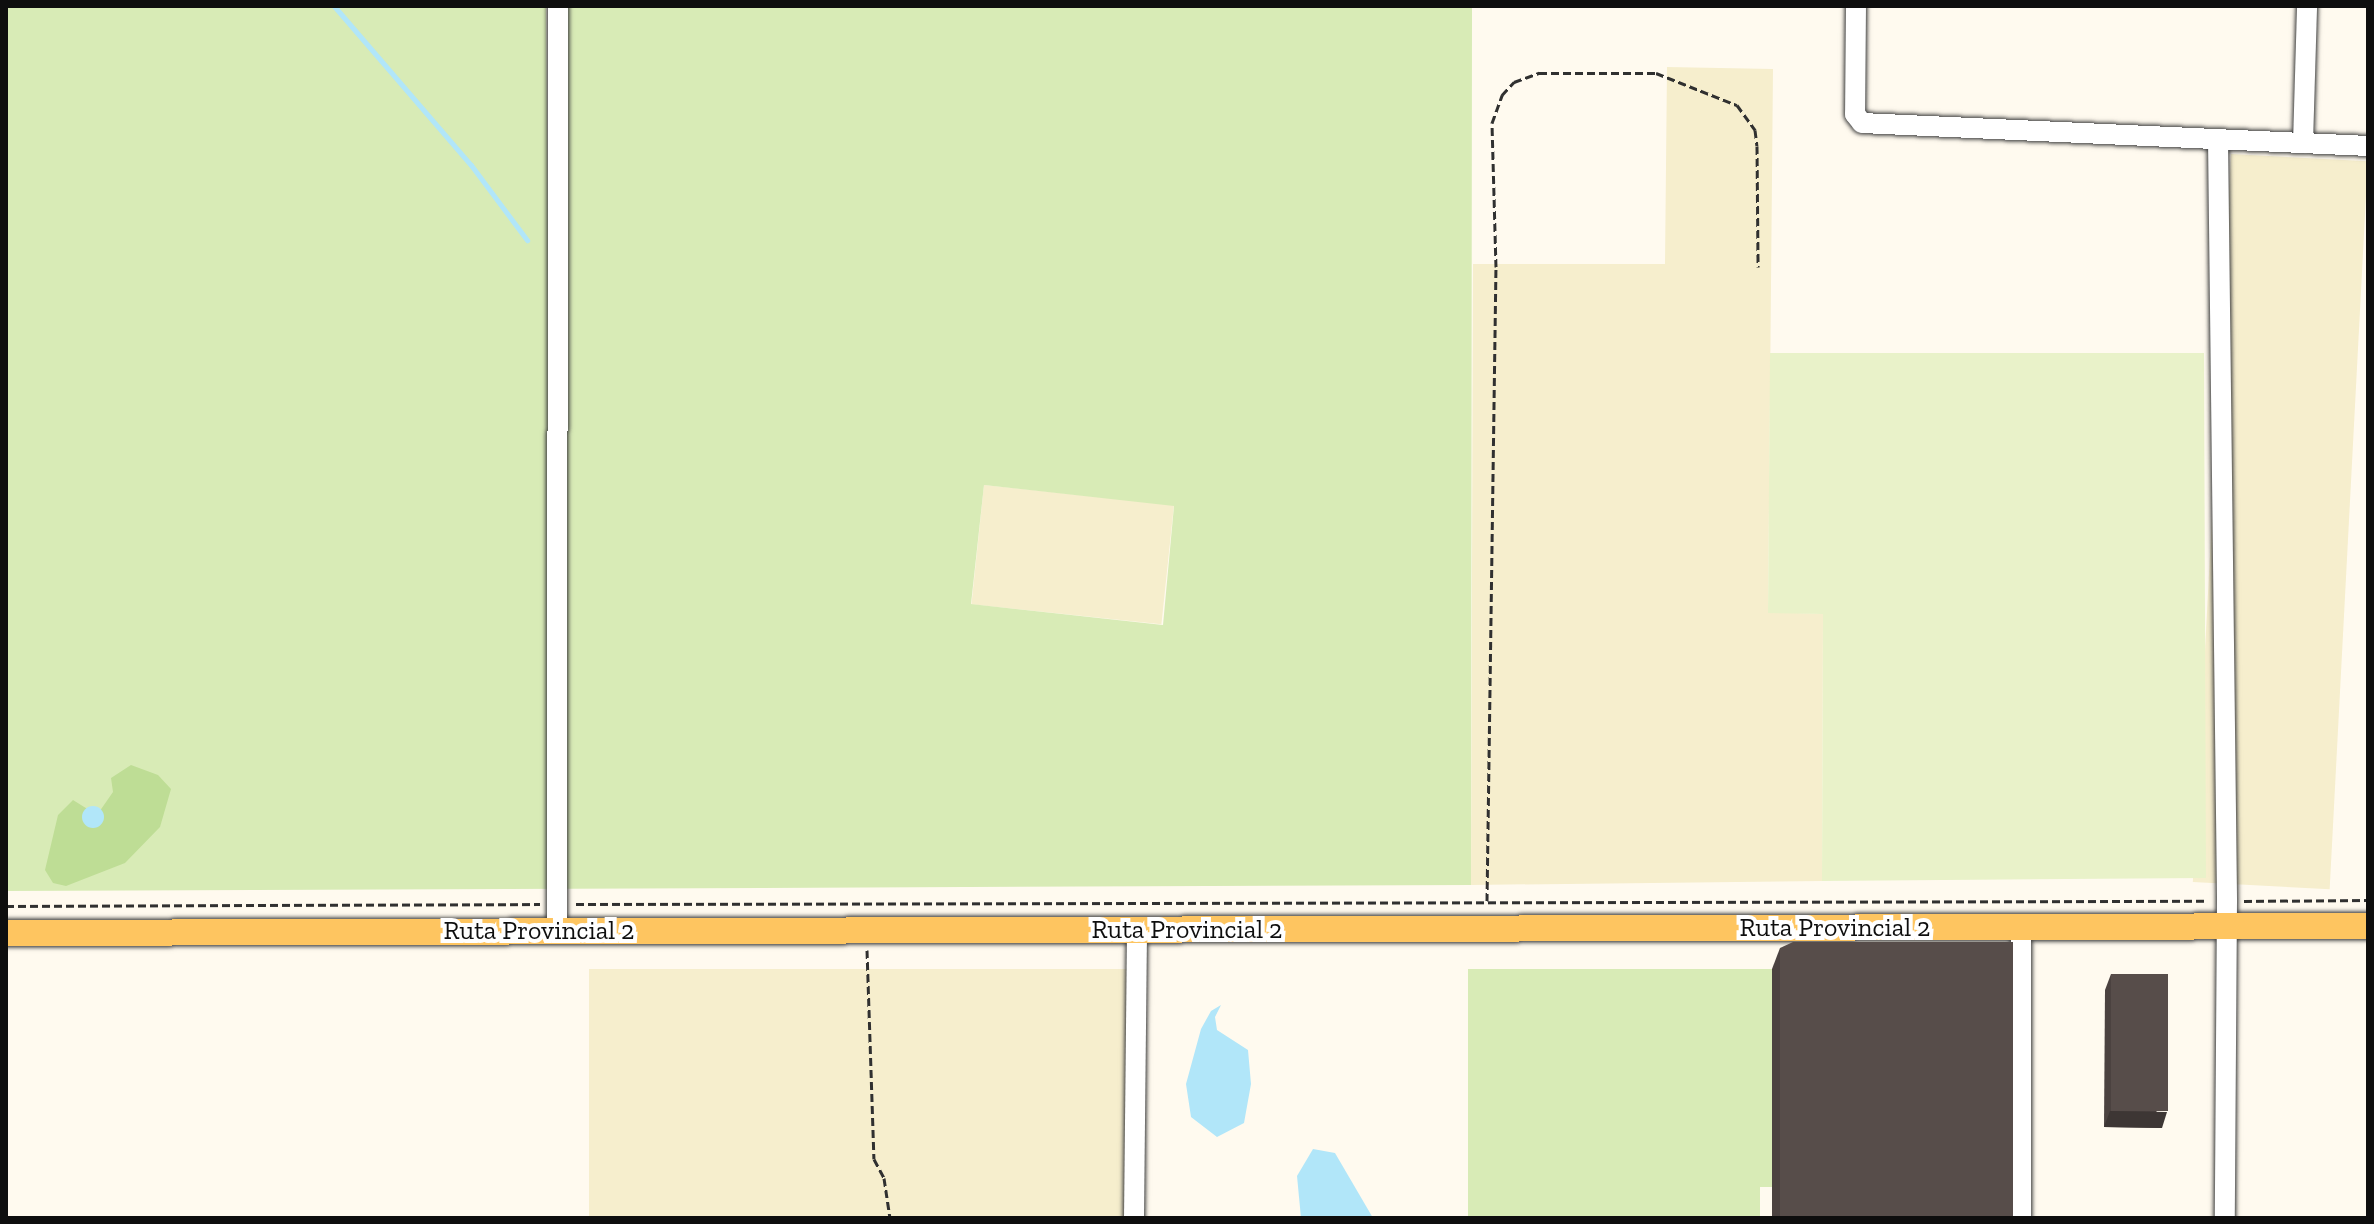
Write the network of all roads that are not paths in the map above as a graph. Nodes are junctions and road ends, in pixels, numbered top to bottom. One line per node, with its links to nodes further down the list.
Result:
1 (558, 6): 11 (street)
2 (1856, 6): 4 (street)
3 (2307, 6): 5 (street)
4 (2218, 139): 5 (street); 7 (street)
5 (2303, 143): 6 (street)
6 (2368, 146)
7 (2227, 914): 8 (main road, Ruta Provincial 2); 9 (main road, Ruta Provincial 2); 15 (street)
8 (2368, 926)
9 (2021, 927): 10 (main road, Ruta Provincial 2); 14 (street)
10 (1137, 930): 11 (main road, Ruta Provincial 2); 13 (street)
11 (557, 931): 12 (main road, Ruta Provincial 2)
12 (6, 933)
13 (1134, 1218)
14 (2021, 1218)
15 (2225, 1218)

